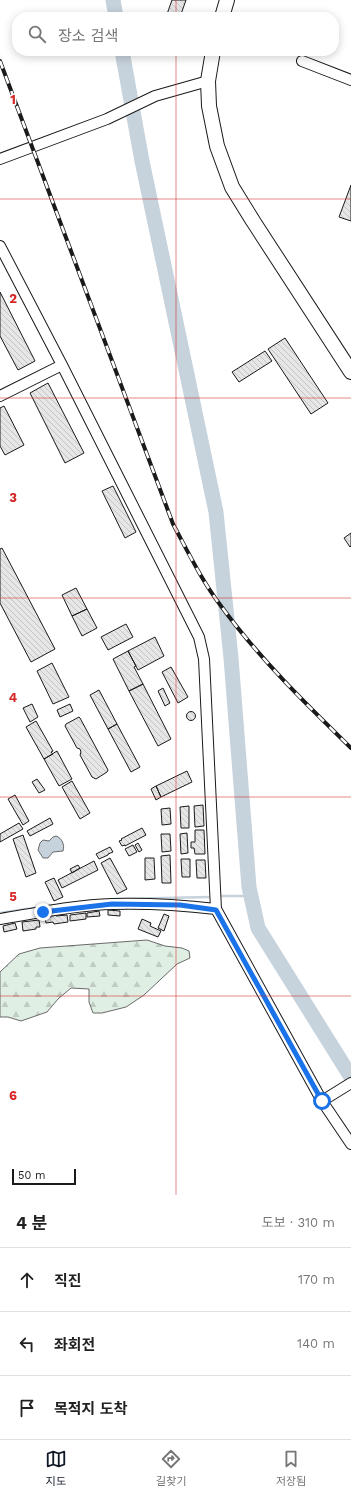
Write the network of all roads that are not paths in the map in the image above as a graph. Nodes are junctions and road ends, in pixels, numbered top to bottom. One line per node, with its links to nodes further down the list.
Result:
1 (227, 0): 2 (highway)
2 (223, 12)
3 (212, 56): 6 (highway)
4 (302, 61): 5 (street)
5 (351, 80)
6 (208, 81): 7 (street); 10 (highway)
7 (0, 159)
8 (0, 246): 9 (street)
9 (62, 365): 11 (street); 12 (street)
10 (351, 372)
11 (0, 396)
12 (216, 910): 13 (street); 15 (street)
13 (0, 919)
14 (351, 1083): 15 (street)
15 (322, 1101): 16 (street)
16 (351, 1144)

